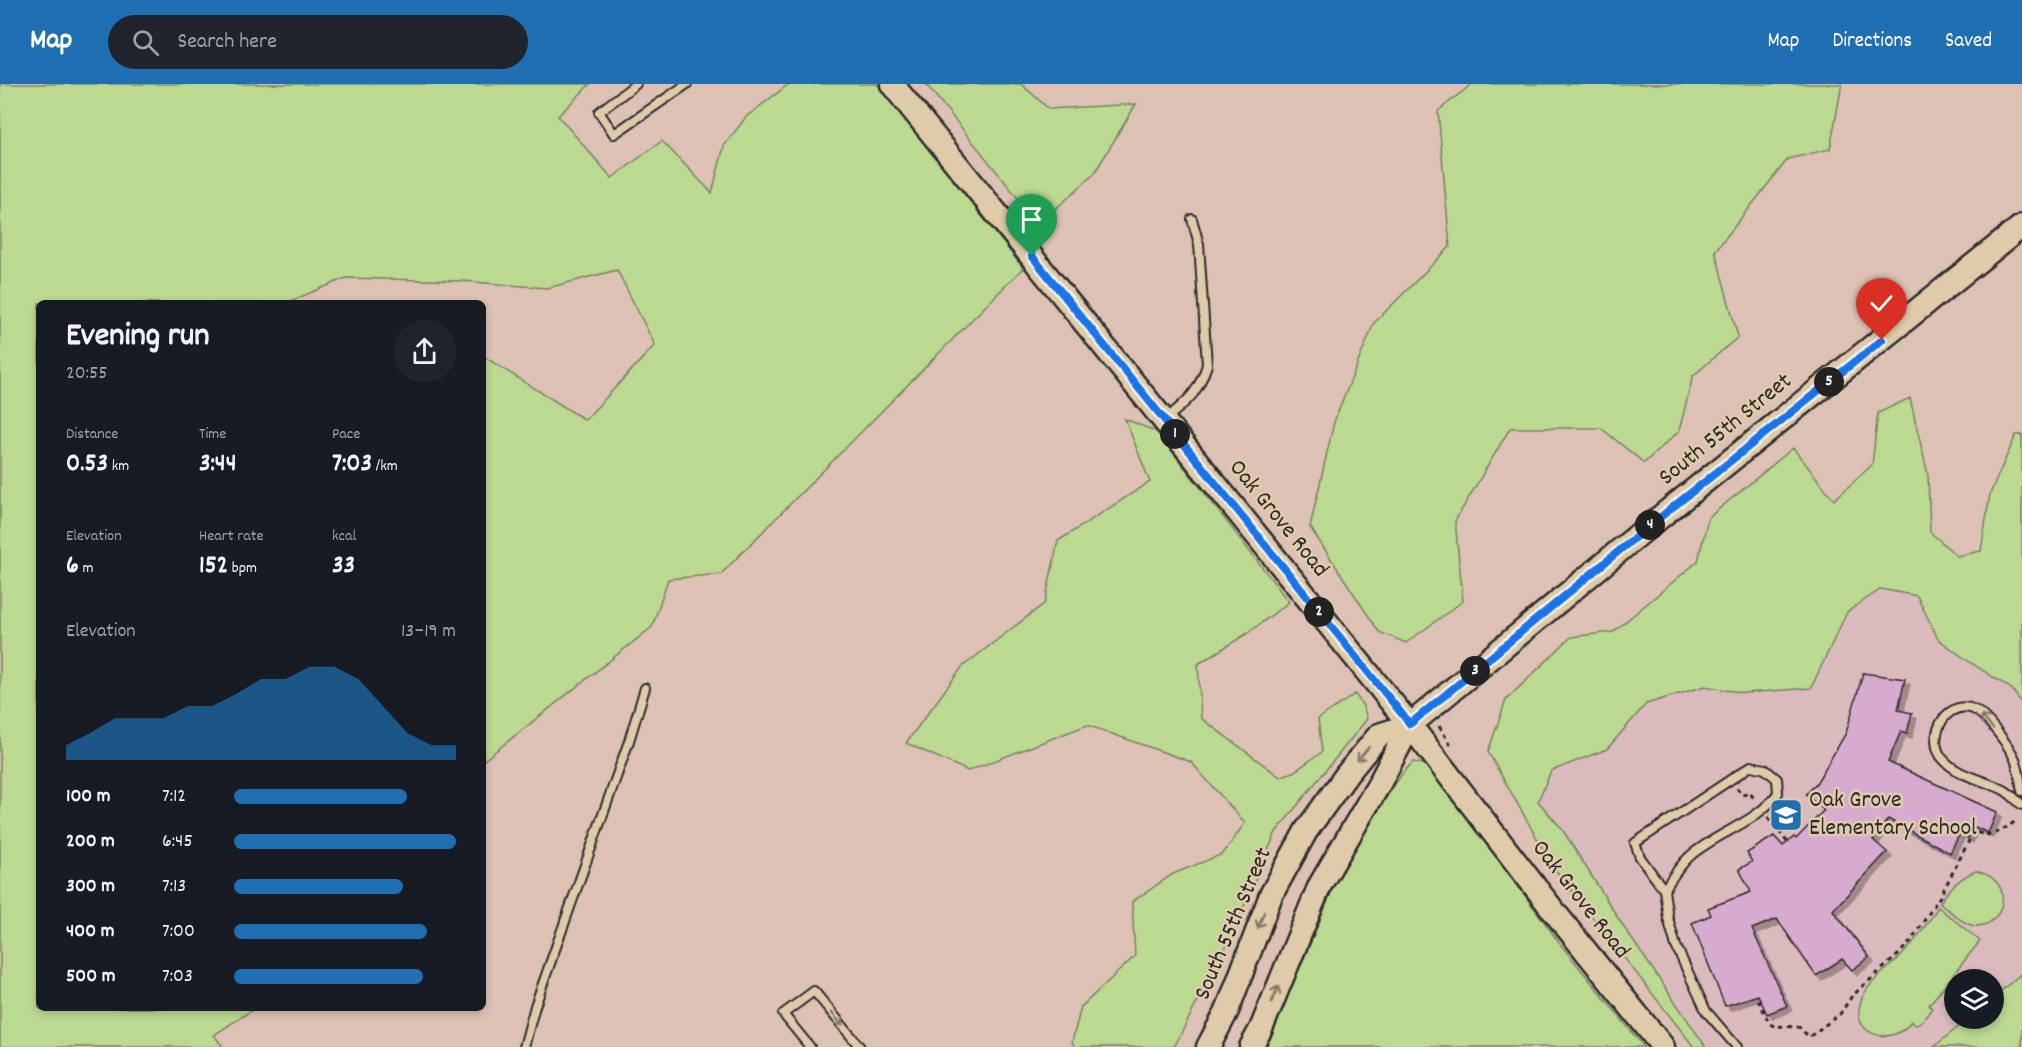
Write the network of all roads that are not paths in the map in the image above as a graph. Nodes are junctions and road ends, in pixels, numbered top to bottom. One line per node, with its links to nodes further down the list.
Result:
1 (636, 84): 2 (lane)
2 (687, 84)
3 (892, 84): 6 (street, Oak Grove Road)
4 (1192, 219): 6 (lane)
5 (2022, 226): 8 (street, South 55th Street)
6 (1164, 421): 8 (street, Oak Grove Road)
7 (645, 688): 12 (lane)
8 (1410, 724): 15 (street, South 55th Street, one-way to 15); 16 (street, South 55th Street, one-way to 8); 17 (street, Oak Grove Road)
9 (2022, 791): 10 (lane, one-way to 10)
10 (2022, 805)
11 (1664, 890): 11 (lane); 18 (lane)
12 (524, 1047)
13 (810, 1047): 14 (lane, one-way to 14)
14 (860, 1047)
15 (1208, 1047)
16 (1251, 1047)
17 (1663, 1047)
18 (1737, 1047)

